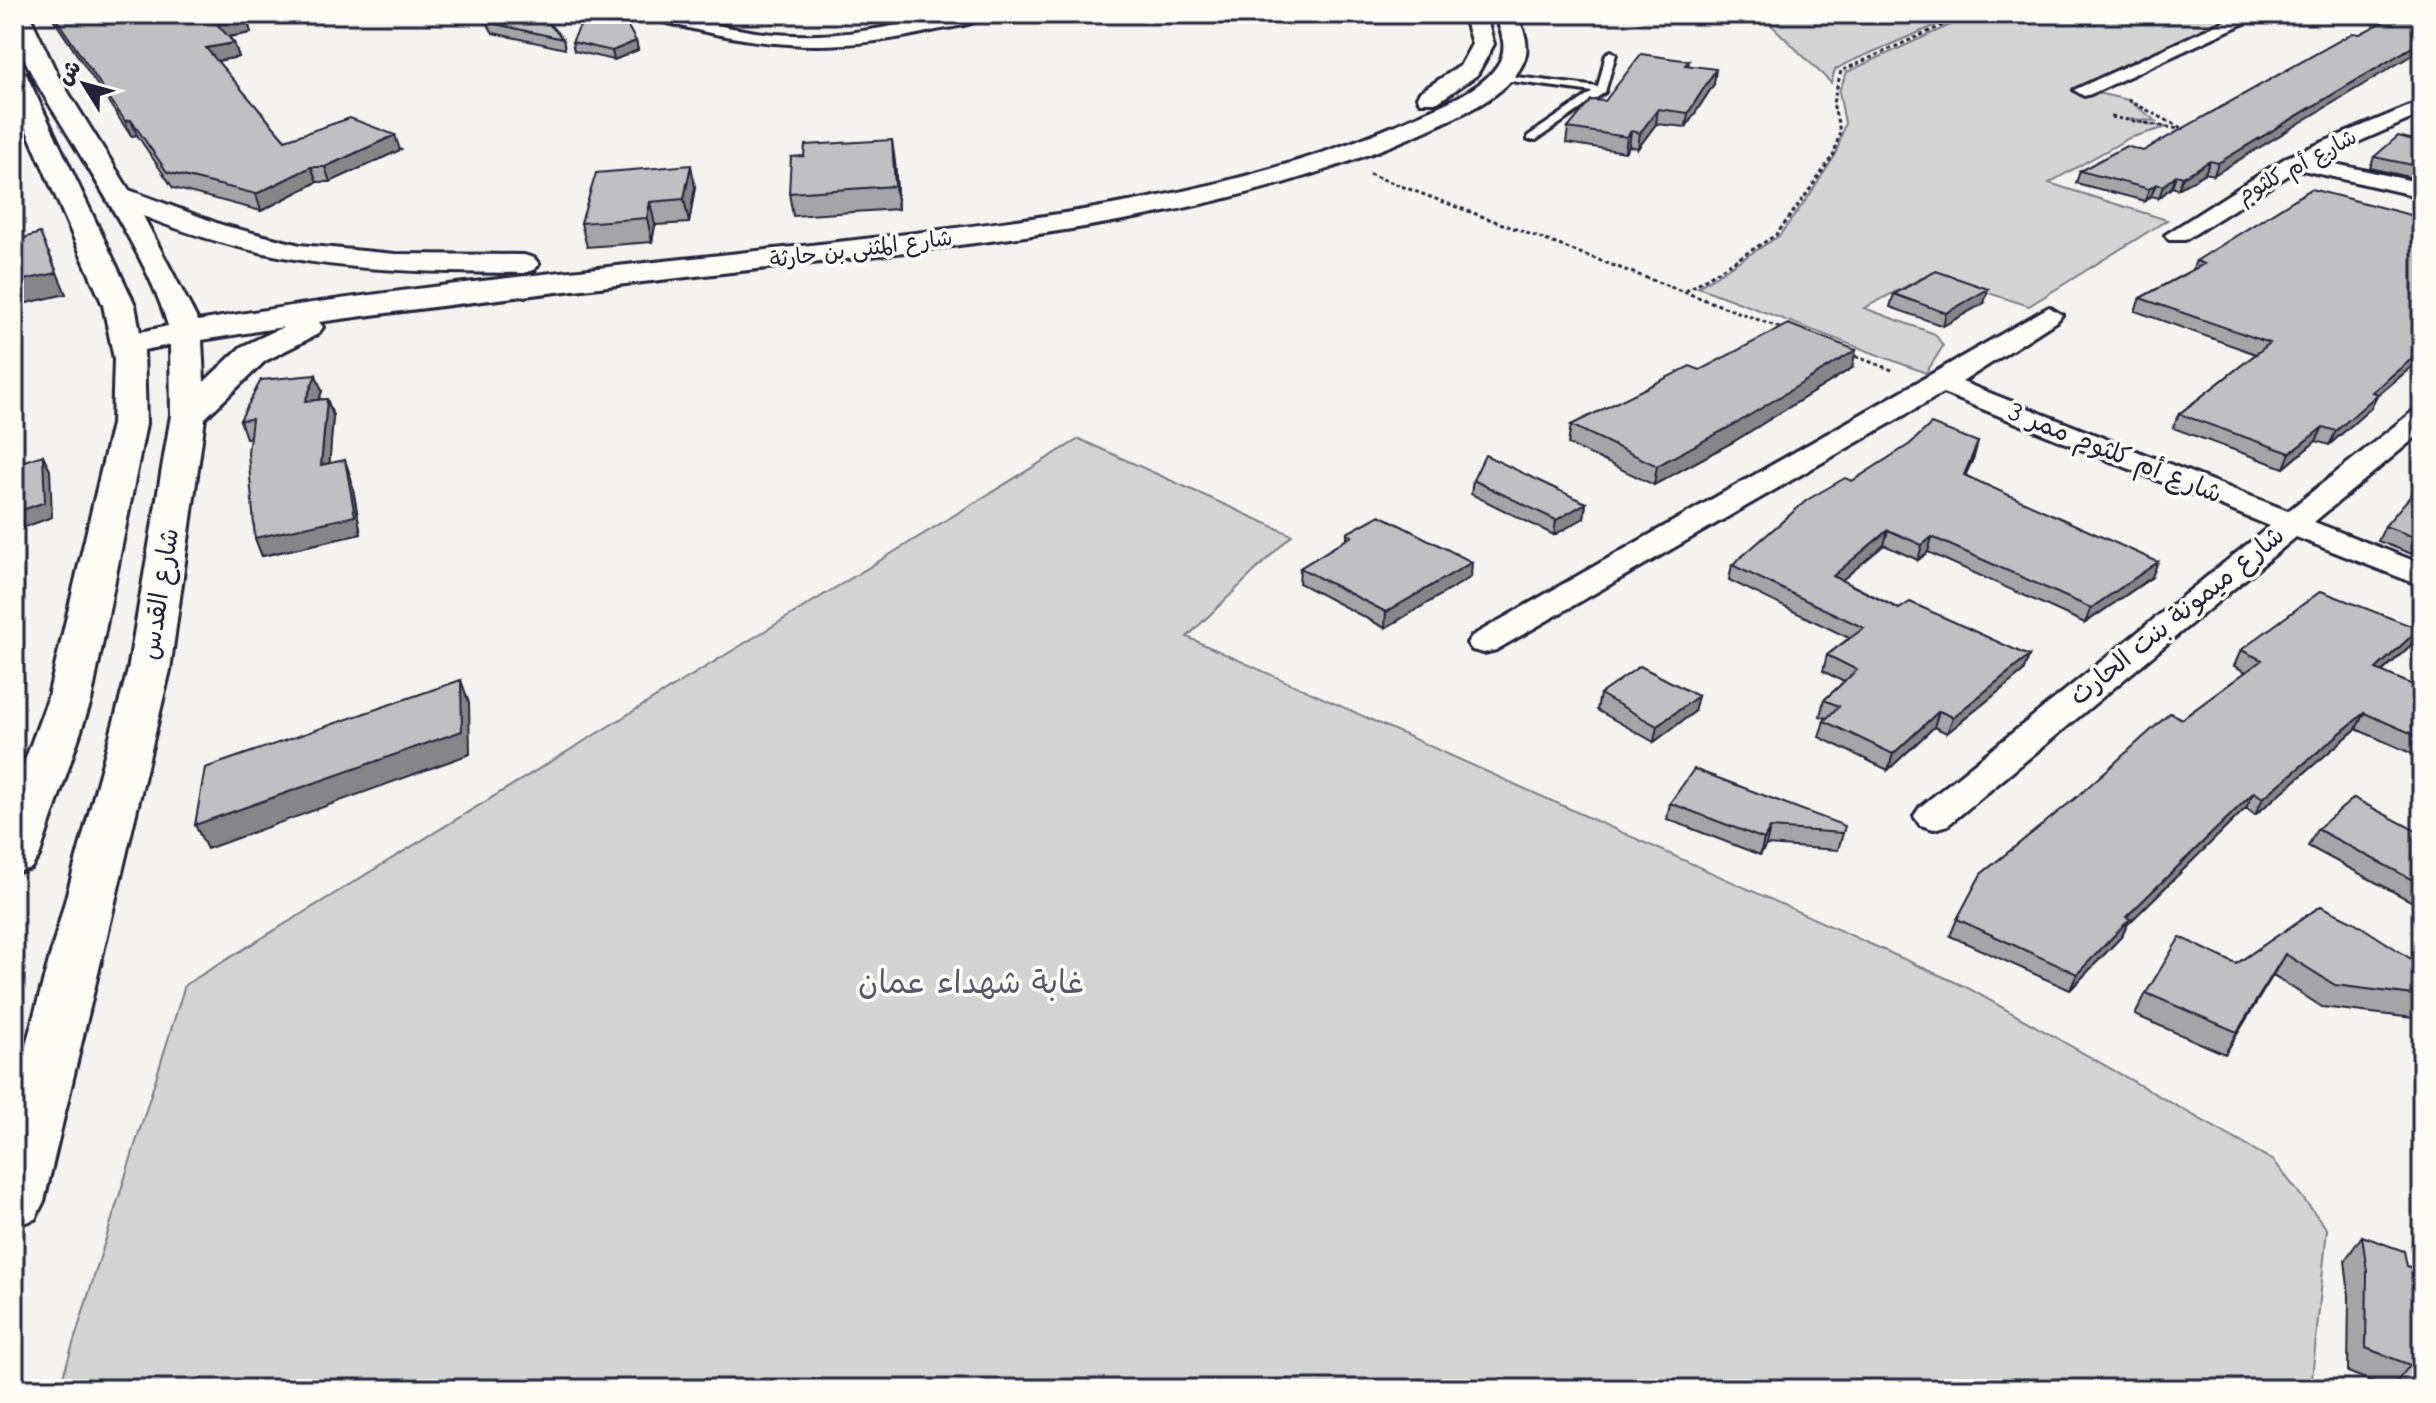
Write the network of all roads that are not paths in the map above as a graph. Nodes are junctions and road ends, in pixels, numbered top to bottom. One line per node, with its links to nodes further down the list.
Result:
1 (18, 14): 16 (highway, شارع القدس)
2 (656, 14): 3 (street)
3 (979, 14)
4 (1474, 14): 18 (highway, شارع المثنى بن حارثة)
5 (1505, 14): 9 (highway)
6 (2255, 14): 11 (street)
7 (1611, 54): 10 (lane)
8 (14, 74): 22 (highway)
9 (1503, 77): 10 (lane); 19 (highway, شارع المثنى بن حارثة)
10 (1602, 90): 13 (lane)
11 (2084, 90)
12 (2422, 107): 14 (street, شارع أم كلثوم)
13 (1532, 138)
14 (2295, 162): 15 (street); 17 (street, شارع أم كلثوم)
15 (2422, 190)
16 (119, 196): 18 (highway); 21 (highway, شارع القدس)
17 (2177, 235)
18 (598, 265): 21 (highway, شارع المثنى بن حارثة)
19 (349, 308): 21 (highway, شارع المثنى بن حارثة); 24 (highway)
20 (2049, 315): 23 (street)
21 (183, 323): 22 (highway, شارع المثنى بن حارثة); 24 (highway, شارع القدس)
22 (125, 336): 30 (highway)
23 (1937, 385): 26 (street, شارع أم كلثوم ممر 3); 28 (street)
24 (188, 415): 31 (highway, شارع القدس)
25 (2422, 418): 26 (street, شارع ميمونة بنت الحارث)
26 (2290, 523): 27 (street, شارع أم كلثوم ممر 3); 29 (street, شارع ميمونة بنت الحارث)
27 (2422, 576)
28 (1484, 643)
29 (1934, 816)
30 (14, 856)
31 (14, 1201)

